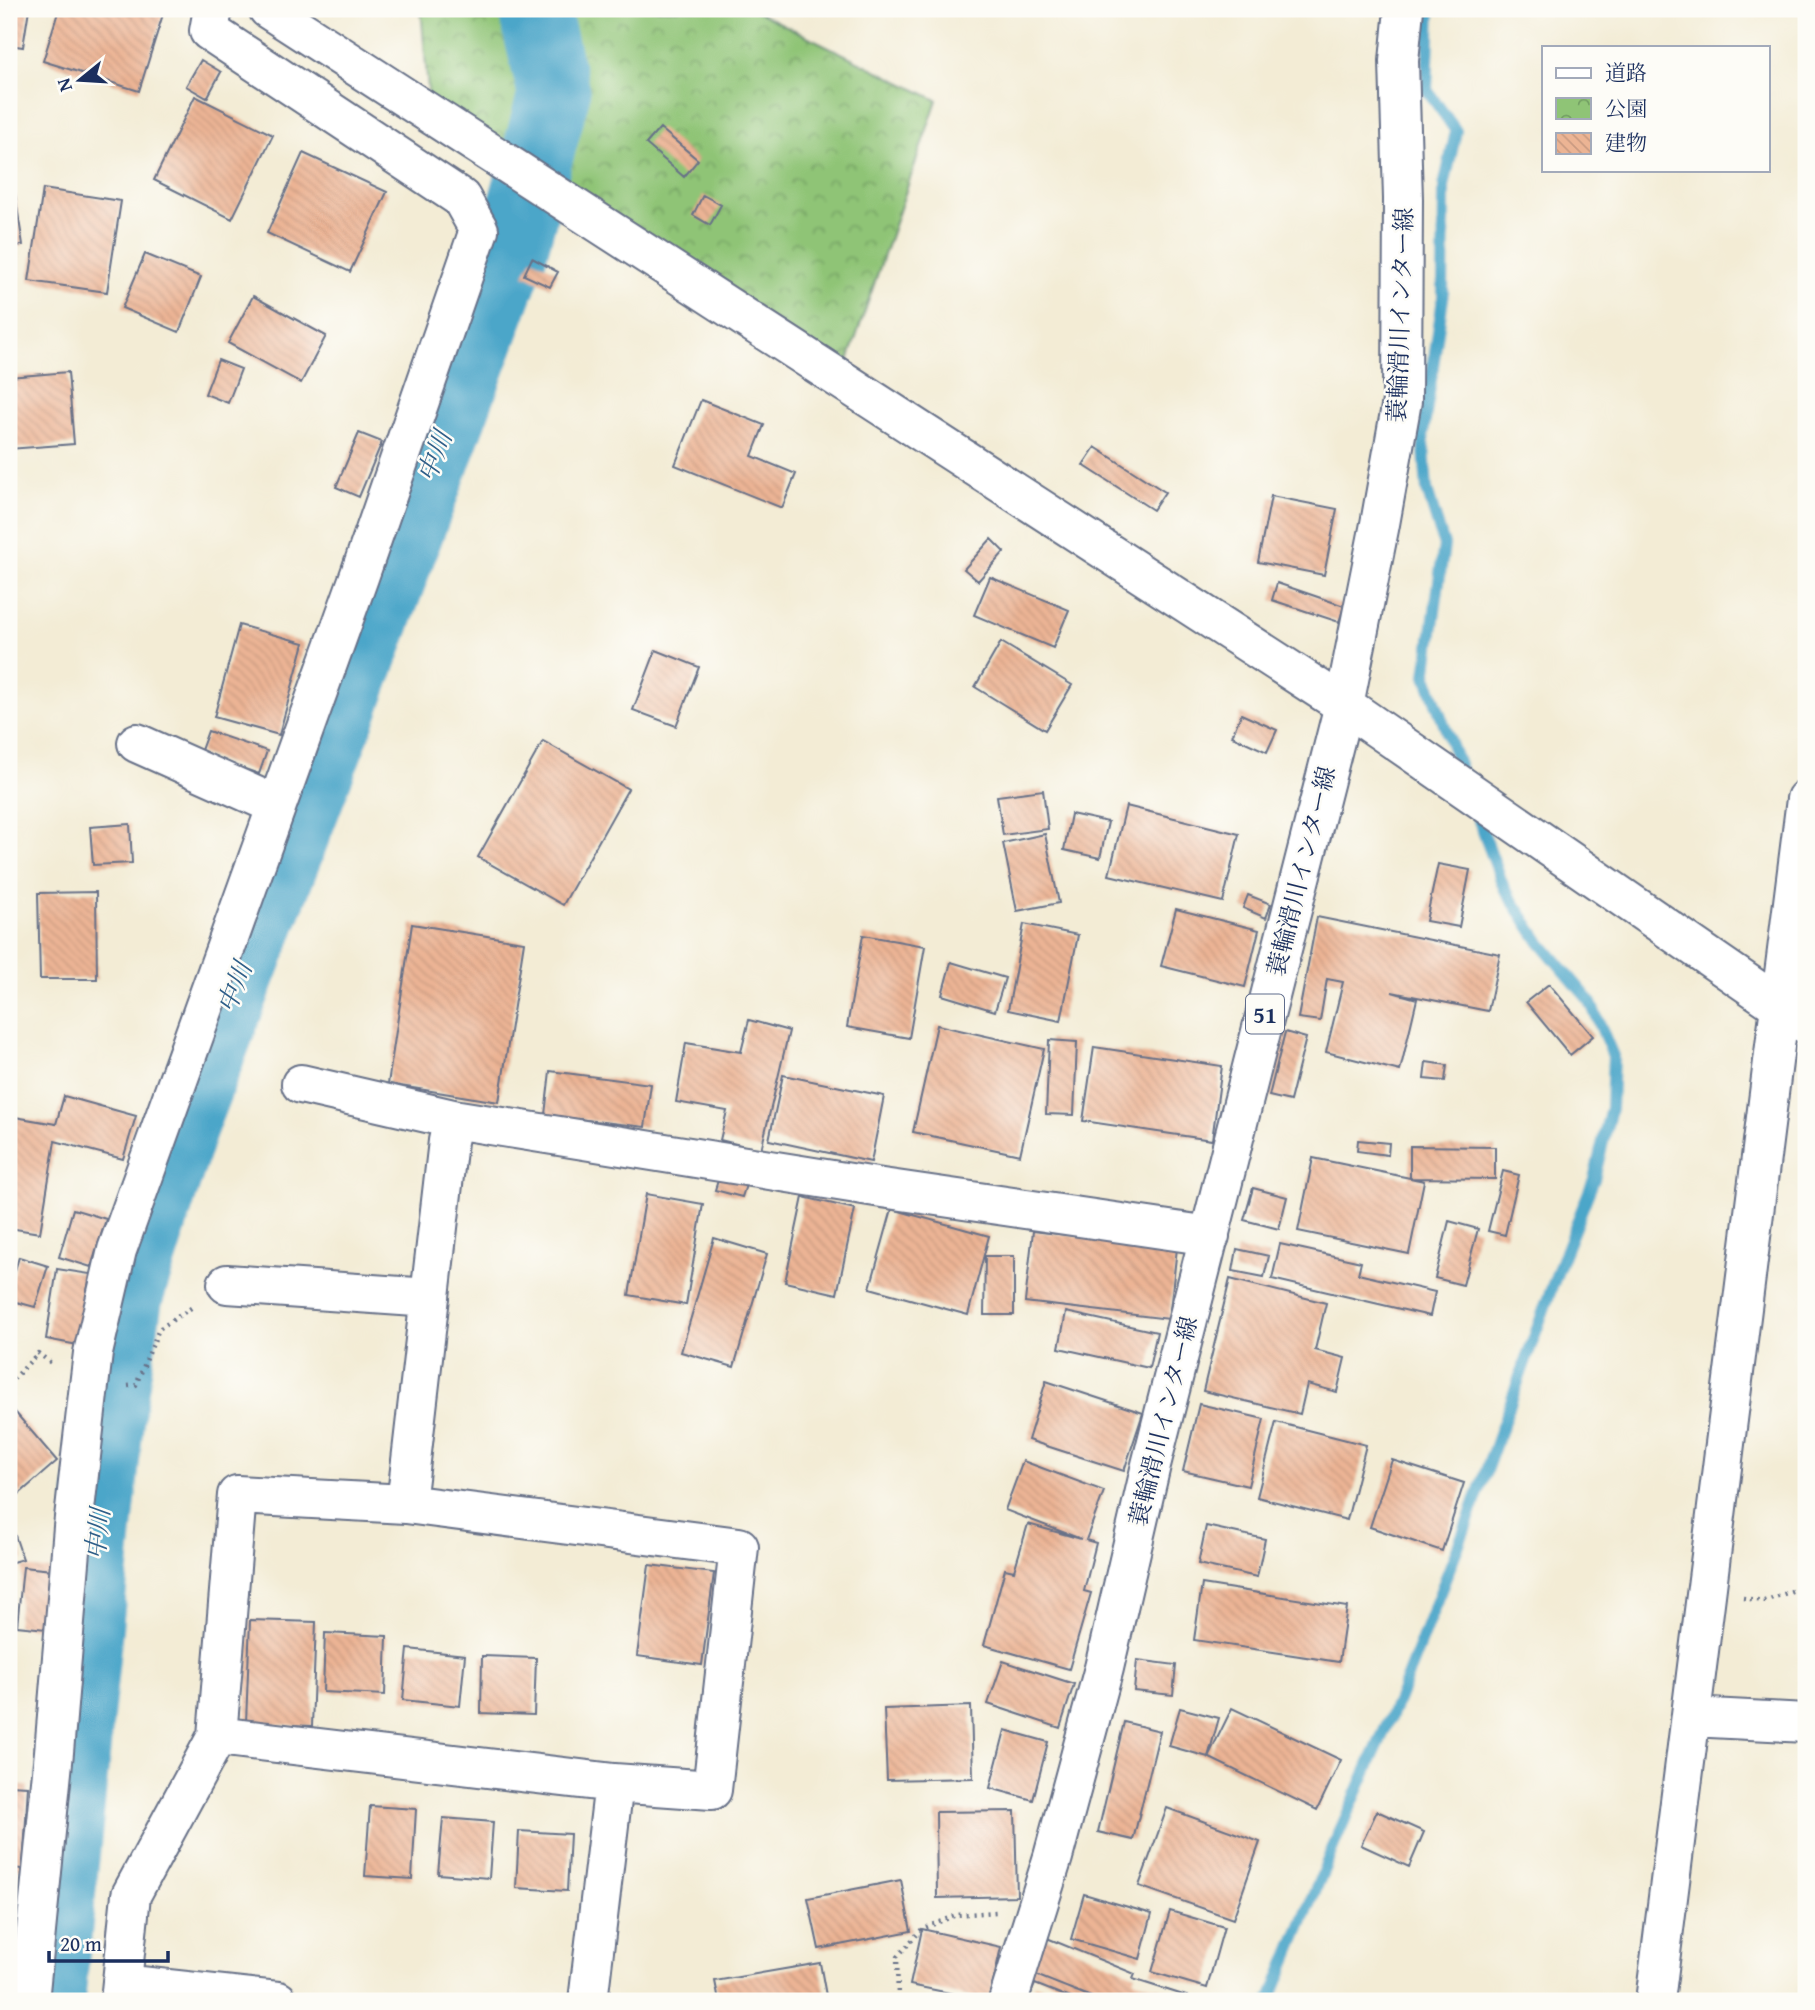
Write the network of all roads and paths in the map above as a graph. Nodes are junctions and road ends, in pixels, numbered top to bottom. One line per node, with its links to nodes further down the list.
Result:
1 (213, 9): 7 (street)
2 (268, 9): 4 (street)
3 (1404, 9): 4 (street, 蓑輪滑川インター線 / 51)
4 (1343, 705): 8 (street); 11 (street, 蓑輪滑川インター線 / 51)
5 (137, 743): 7 (street)
6 (1806, 799): 8 (street)
7 (276, 805): 24 (street)
8 (1794, 1016): 16 (street)
9 (301, 1084): 10 (street)
10 (453, 1119): 11 (street); 13 (street)
11 (1210, 1236): 21 (street, 蓑輪滑川インター線 / 51)
12 (227, 1284): 13 (street)
13 (430, 1298): 14 (street)
14 (406, 1504): 19 (street); 20 (street)
15 (1806, 1586): 16 (path)
16 (1707, 1593): 17 (street)
17 (1691, 1717): 18 (street); 29 (street)
18 (1806, 1723)
19 (216, 1736): 20 (street); 22 (street)
20 (614, 1783): 26 (street)
21 (1037, 1910): 23 (path); 28 (street, 蓑輪滑川インター線 / 51)
22 (121, 1993): 25 (street)
23 (896, 2000): 27 (path)
24 (29, 2001)
25 (278, 2001)
26 (588, 2001)
27 (907, 2001)
28 (1008, 2001)
29 (1654, 2001)

